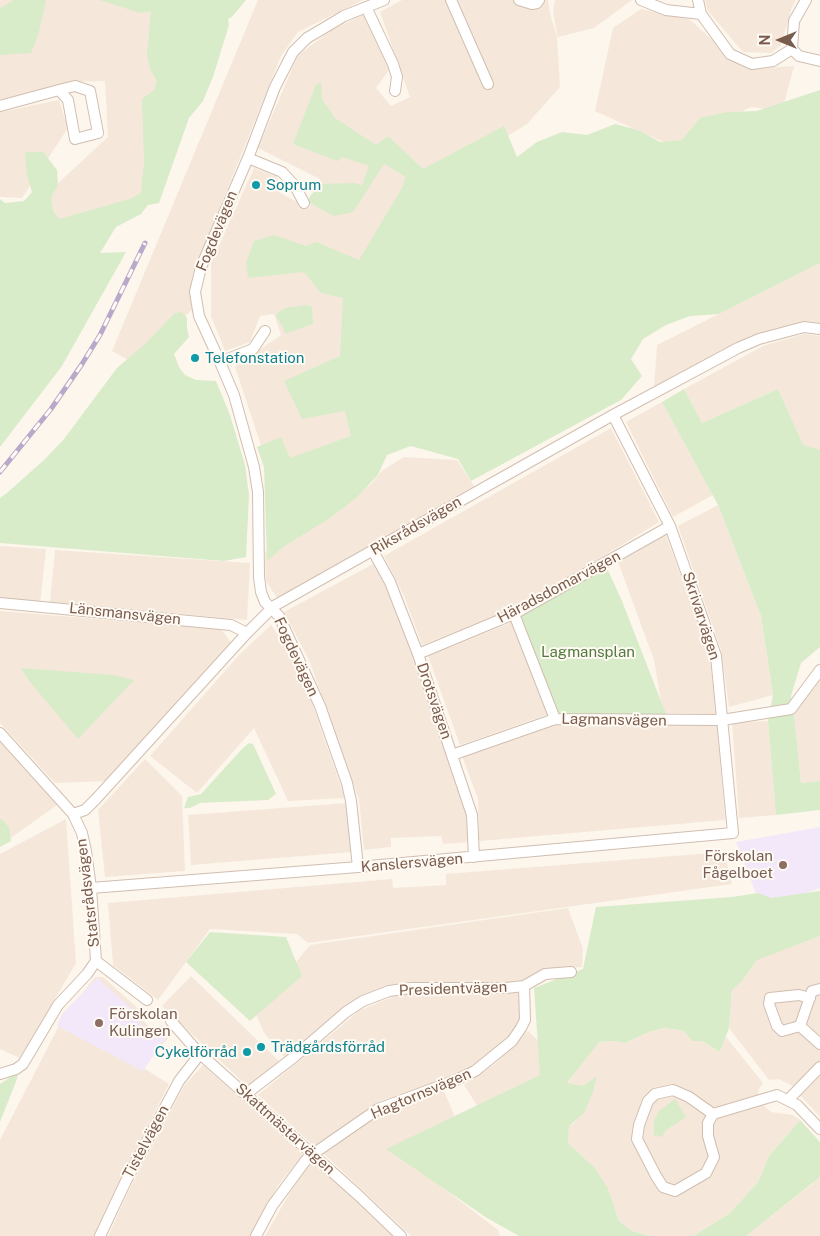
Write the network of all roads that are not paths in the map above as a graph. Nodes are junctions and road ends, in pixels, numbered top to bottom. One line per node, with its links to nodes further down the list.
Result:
1 (384, 0): 8 (street, Fogdevägen)
2 (451, 0): 12 (street)
3 (519, 0): 4 (street)
4 (539, 0)
5 (641, 0): 9 (street)
6 (698, 0): 9 (street)
7 (806, 0): 10 (street)
8 (366, 7): 14 (street); 16 (street, Fogdevägen)
9 (701, 14): 10 (street)
10 (792, 49): 11 (street)
11 (820, 61)
12 (488, 84)
13 (59, 90): 13 (street); 15 (street)
14 (395, 91)
15 (0, 106)
16 (248, 158): 17 (street); 20 (street, Fogdevägen)
17 (304, 203)
18 (820, 329): 21 (street, Riksrådsvägen)
19 (265, 331): 20 (street)
20 (220, 362): 25 (street, Fogdevägen)
21 (613, 415): 22 (street, Skrivarvägen); 23 (street, Riksrådsvägen)
22 (670, 526): 26 (street, Häradsdomarvägen); 31 (street, Skrivarvägen)
23 (373, 551): 25 (street, Riksrådsvägen); 28 (street, Drotsvägen)
24 (0, 603): 27 (street, Länsmansvägen)
25 (271, 608): 27 (street, Riksrådsvägen); 37 (street, Fogdevägen)
26 (514, 614): 28 (street, Häradsdomarvägen); 30 (street)
27 (247, 633): 34 (street, Riksrådsvägen)
28 (418, 654): 33 (street, Drotsvägen)
29 (820, 670): 31 (street)
30 (555, 719): 31 (street, Lagmansvägen); 33 (street, Lagmansvägen)
31 (722, 720): 35 (street, Skrivarvägen)
32 (0, 733): 34 (street, Statsrådsvägen)
33 (452, 755): 36 (street, Drotsvägen)
34 (73, 814): 38 (street, Statsrådsvägen)
35 (733, 833): 36 (street, Kanslersvägen)
36 (474, 857): 37 (street, Kanslersvägen)
37 (358, 867): 38 (street, Kanslersvägen)
38 (91, 888): 39 (street, Statsrådsvägen)
39 (96, 961): 44 (street); 50 (street, Statsrådsvägen)
40 (571, 972): 41 (street, Presidentvägen)
41 (524, 986): 51 (street, Presidentvägen); 55 (street, Hagtornsvägen)
42 (820, 989): 43 (street)
43 (810, 998): 46 (street); 46 (street)
44 (147, 1000)
45 (171, 1021): 48 (street, Skattmästarvägen)
46 (800, 1026): 47 (street)
47 (820, 1044)
48 (200, 1054): 51 (street, Skattmästarvägen); 56 (street, Tistelvägen)
49 (820, 1067): 52 (street)
50 (0, 1074)
51 (246, 1094): 55 (street, Skattmästarvägen)
52 (788, 1100): 53 (street); 54 (street)
53 (712, 1114): 53 (street)
54 (820, 1129)
55 (314, 1154): 57 (street, Hagtornsvägen); 58 (street, Skattmästarvägen)
56 (100, 1236)
57 (256, 1236)
58 (401, 1236)

